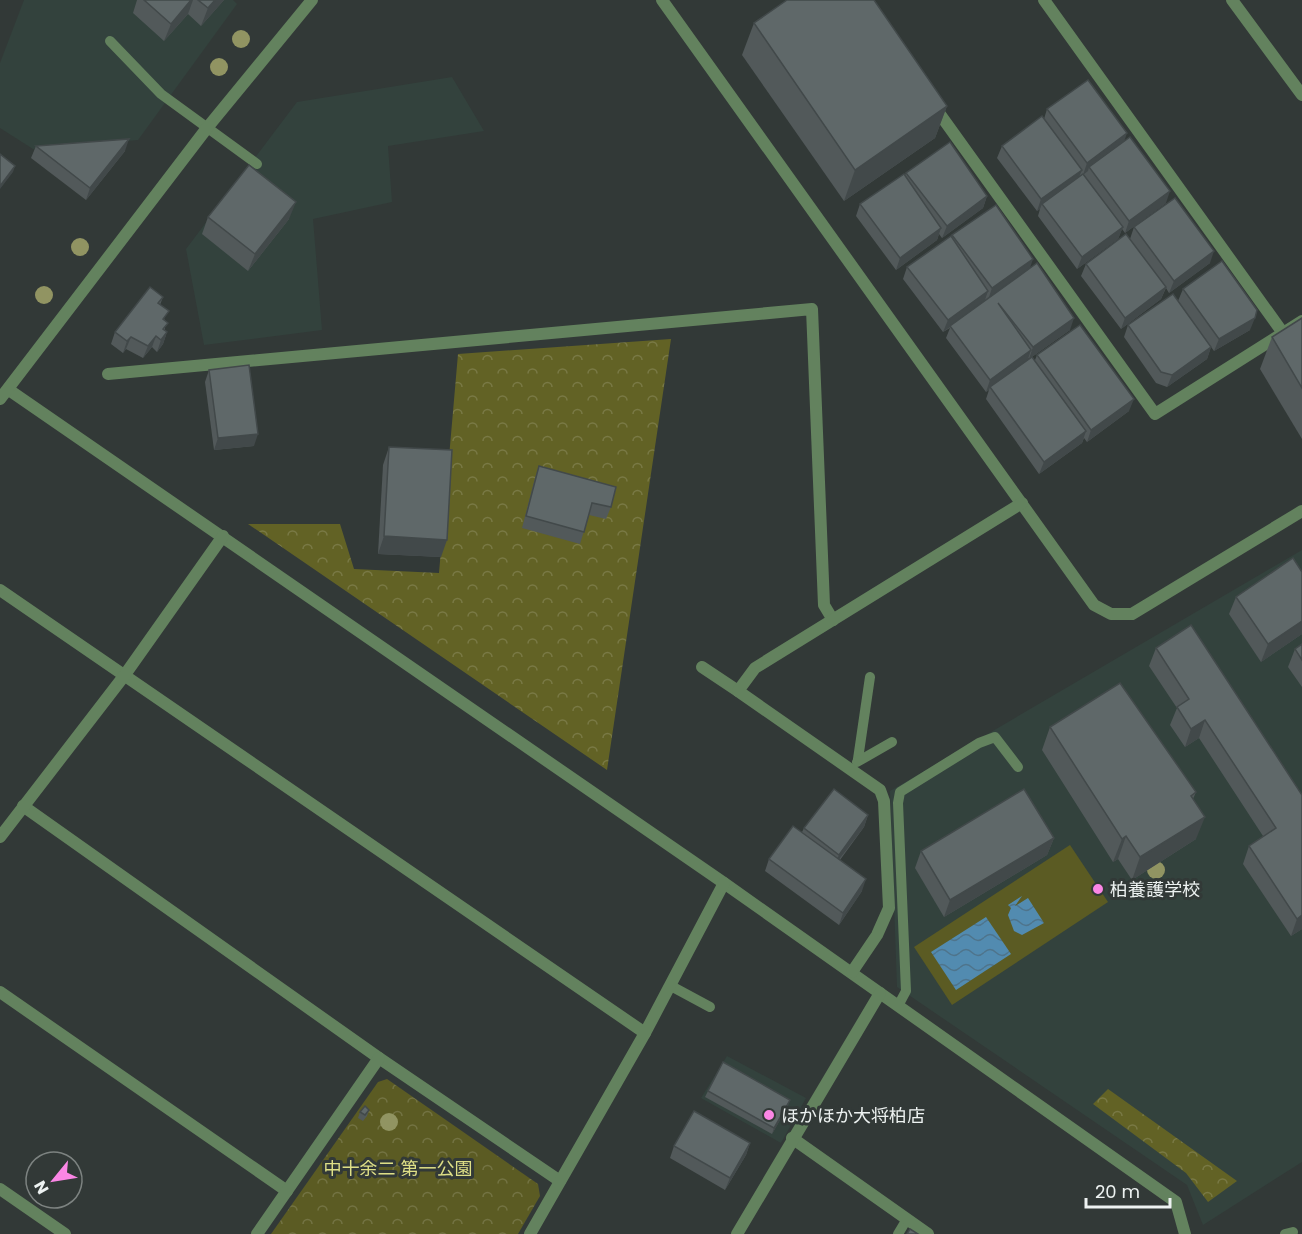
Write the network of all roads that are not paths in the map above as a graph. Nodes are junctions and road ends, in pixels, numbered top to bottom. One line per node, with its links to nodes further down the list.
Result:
1 (312, 0): 8 (street)
2 (662, 0): 14 (street)
3 (1044, 0): 11 (street)
4 (1232, 0): 6 (street)
5 (110, 41): 8 (lane)
6 (1302, 95)
7 (927, 96): 11 (street)
8 (207, 128): 9 (lane); 13 (street)
9 (257, 164)
10 (1302, 321): 11 (street)
11 (1283, 333)
12 (108, 374): 18 (street)
13 (3, 391): 16 (street)
14 (1022, 503): 15 (street); 18 (street)
15 (1302, 511)
16 (223, 536): 20 (street); 28 (street)
17 (0, 590): 20 (street)
18 (833, 620): 22 (street)
19 (702, 667): 22 (street)
20 (124, 676): 26 (street); 35 (street)
21 (870, 677): 24 (lane)
22 (738, 691): 24 (street)
23 (892, 742): 24 (lane)
24 (856, 765): 29 (street)
25 (1018, 766): 33 (lane)
26 (23, 806): 27 (street); 36 (street)
27 (0, 837)
28 (724, 883): 29 (street); 30 (street)
29 (852, 972): 32 (street)
30 (671, 986): 34 (lane); 35 (street)
31 (0, 992): 40 (street)
32 (880, 993): 33 (street); 37 (street)
33 (898, 1006): 48 (street)
34 (710, 1007)
35 (645, 1033): 38 (street)
36 (379, 1058): 38 (street); 40 (street)
37 (792, 1138): 41 (street); 45 (street)
38 (560, 1181): 44 (street)
39 (0, 1189): 42 (street)
40 (287, 1191): 43 (street)
41 (907, 1219): 46 (lane); 47 (street)
42 (65, 1234)
43 (257, 1234)
44 (530, 1234)
45 (736, 1234)
46 (898, 1234)
47 (928, 1234)
48 (1185, 1234)

